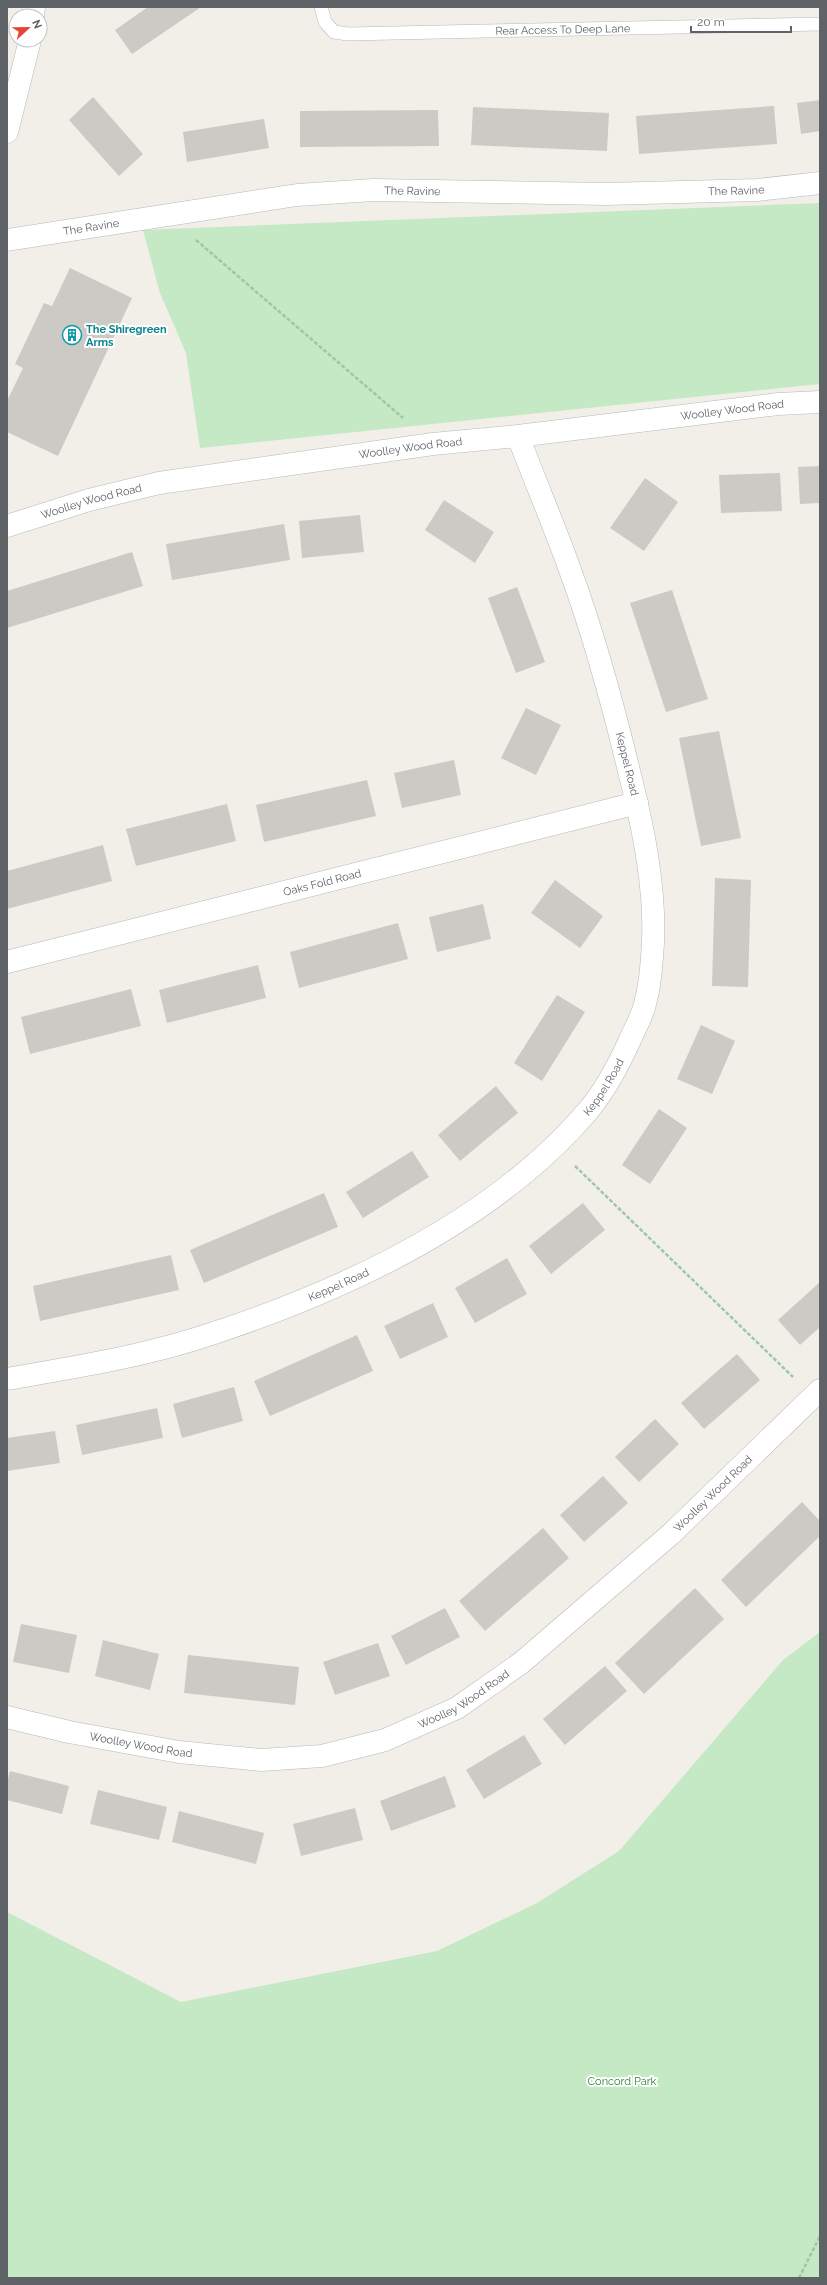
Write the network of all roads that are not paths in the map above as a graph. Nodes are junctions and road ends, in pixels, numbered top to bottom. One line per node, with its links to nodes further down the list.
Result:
1 (321, 7): 2 (lane, Rear Access To Deep Lane)
2 (820, 24)
3 (28, 48): 4 (street)
4 (7, 132)
5 (820, 183): 6 (street, The Ravine)
6 (7, 240)
7 (820, 402): 8 (street, Woolley Wood Road)
8 (518, 436): 9 (street, Woolley Wood Road); 10 (street, Keppel Road)
9 (7, 526)
10 (637, 803): 11 (street, Oaks Fold Road); 12 (street, Keppel Road)
11 (7, 962)
12 (7, 1379)
13 (816, 1394): 14 (street, Woolley Wood Road)
14 (7, 1717)

